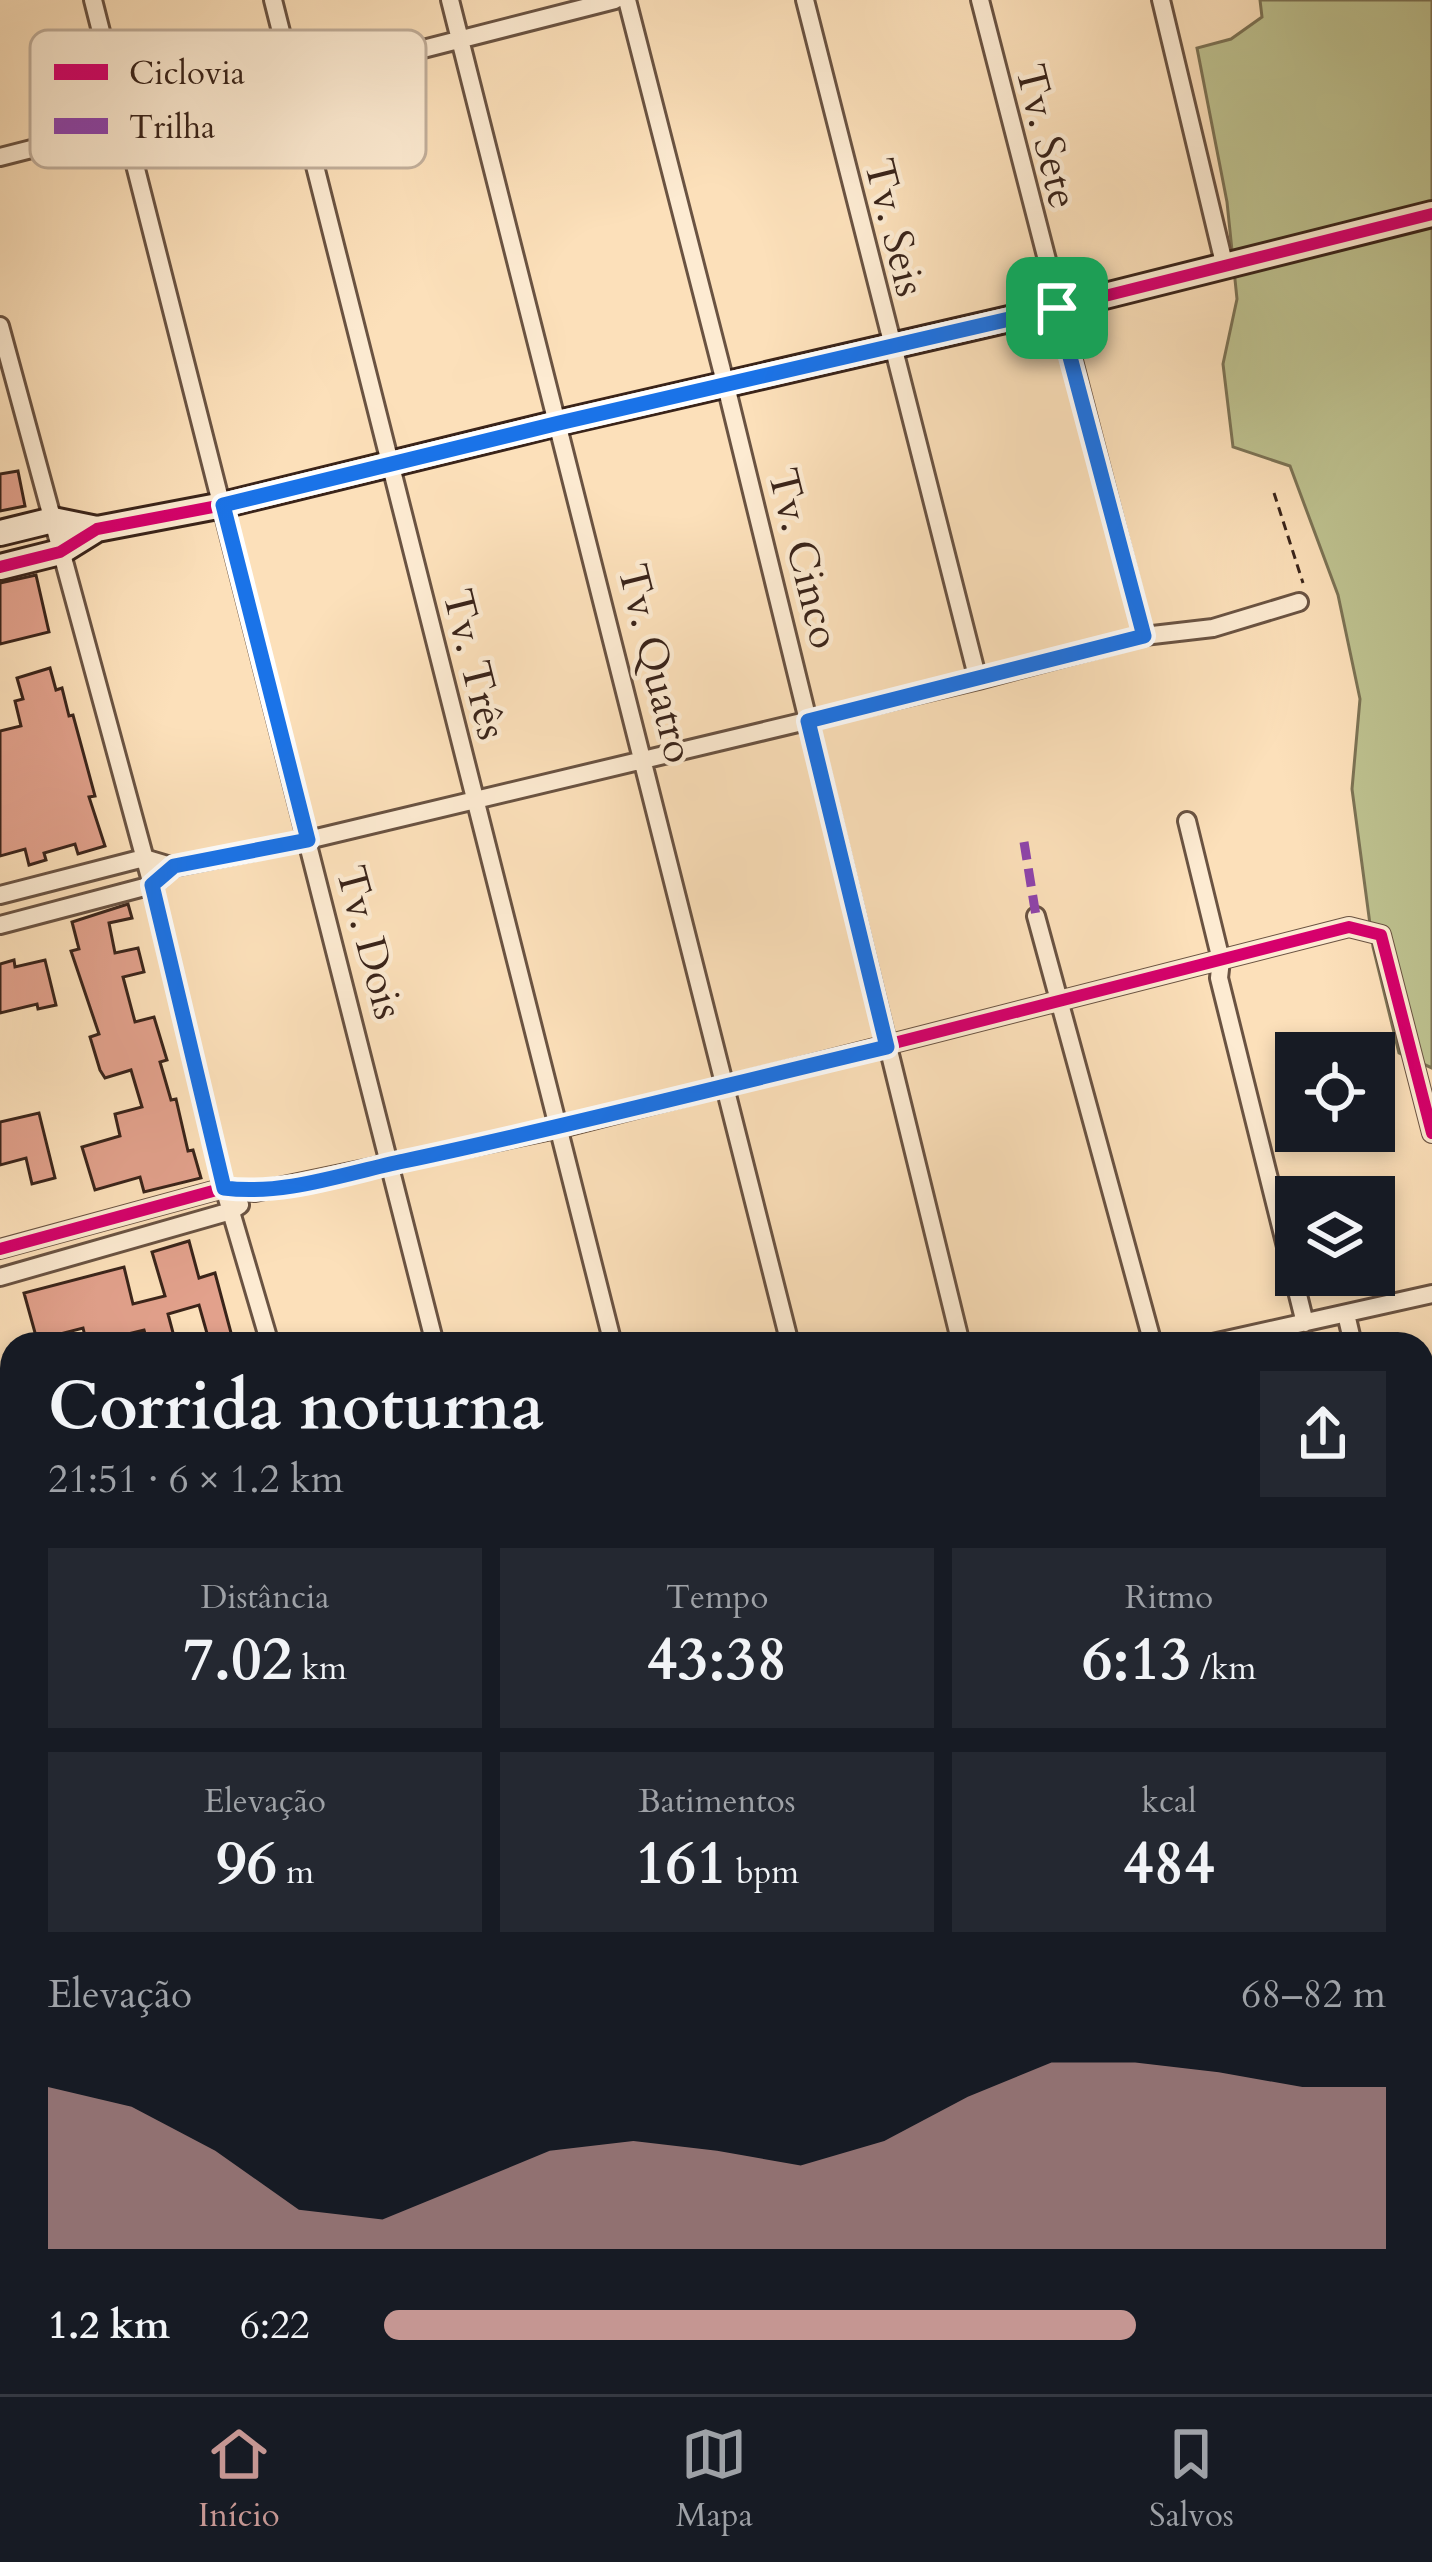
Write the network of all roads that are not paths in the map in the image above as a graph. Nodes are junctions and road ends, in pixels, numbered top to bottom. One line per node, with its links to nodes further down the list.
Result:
1 (93, 0): 9 (street, Tv. Dois)
2 (273, 0): 10 (street, Tv. Três)
3 (450, 0): 11 (street, Tv. Quatro)
4 (615, 0): 11 (street)
5 (627, 0): 22 (street, Tv. Cinco)
6 (805, 0): 21 (street, Tv. Seis)
7 (980, 0): 19 (street, Tv. Sete)
8 (1161, 0): 18 (street)
9 (100, 30)
10 (281, 30)
11 (460, 40): 12 (street); 23 (street, Tv. Quatro)
12 (426, 49)
13 (30, 150): 14 (street)
14 (0, 157)
15 (135, 168): 25 (street, Tv. Dois)
16 (315, 168): 24 (street, Tv. Três)
17 (1432, 214): 18 (street)
18 (1224, 263): 19 (street)
19 (1057, 308): 21 (street); 32 (street, Tv. Sete)
20 (0, 326): 26 (street)
21 (892, 346): 22 (street); 33 (street, Tv. Seis)
22 (726, 386): 23 (street); 34 (street, Tv. Cinco)
23 (559, 423): 24 (street); 35 (street, Tv. Quatro)
24 (389, 465): 25 (street); 36 (street, Tv. Três)
25 (223, 505): 27 (street); 38 (street, Tv. Dois)
26 (53, 520): 27 (street); 28 (street); 29 (street)
27 (97, 529): 29 (street)
28 (0, 533)
29 (60, 552): 30 (street); 39 (street)
30 (0, 567)
31 (1298, 602): 32 (street)
32 (1144, 636): 33 (street)
33 (978, 680): 34 (street)
34 (808, 721): 35 (street); 47 (street, Tv. Cinco)
35 (645, 761): 36 (street); 48 (street, Tv. Quatro)
36 (473, 802): 38 (street); 49 (street, Tv. Três)
37 (1187, 821): 45 (street)
38 (308, 840): 40 (street); 51 (street, Tv. Dois)
39 (144, 857): 40 (street); 41 (street); 42 (street)
40 (174, 866): 41 (street)
41 (152, 885): 44 (street); 52 (street)
42 (0, 896)
43 (1036, 916): 46 (street)
44 (0, 926)
45 (1221, 959): 46 (street); 50 (street); 59 (street)
46 (1058, 1004): 47 (street); 65 (street)
47 (887, 1047): 48 (street); 64 (street, Tv. Cinco)
48 (724, 1085): 49 (street); 63 (street, Tv. Quatro)
49 (561, 1128): 51 (street); 62 (street, Tv. Três)
50 (1432, 1133)
51 (392, 1163): 53 (street); 61 (street, Tv. Dois)
52 (224, 1188): 53 (street); 54 (street); 55 (street)
53 (255, 1192): 54 (street)
54 (231, 1211): 56 (street); 60 (street)
55 (0, 1249)
56 (0, 1276)
57 (1432, 1294): 58 (street)
58 (1346, 1314): 59 (street); 67 (street)
59 (1305, 1323): 66 (street)
60 (266, 1332)
61 (432, 1332)
62 (610, 1332)
63 (787, 1332)
64 (958, 1332)
65 (1150, 1332)
66 (1263, 1332)
67 (1350, 1332)

